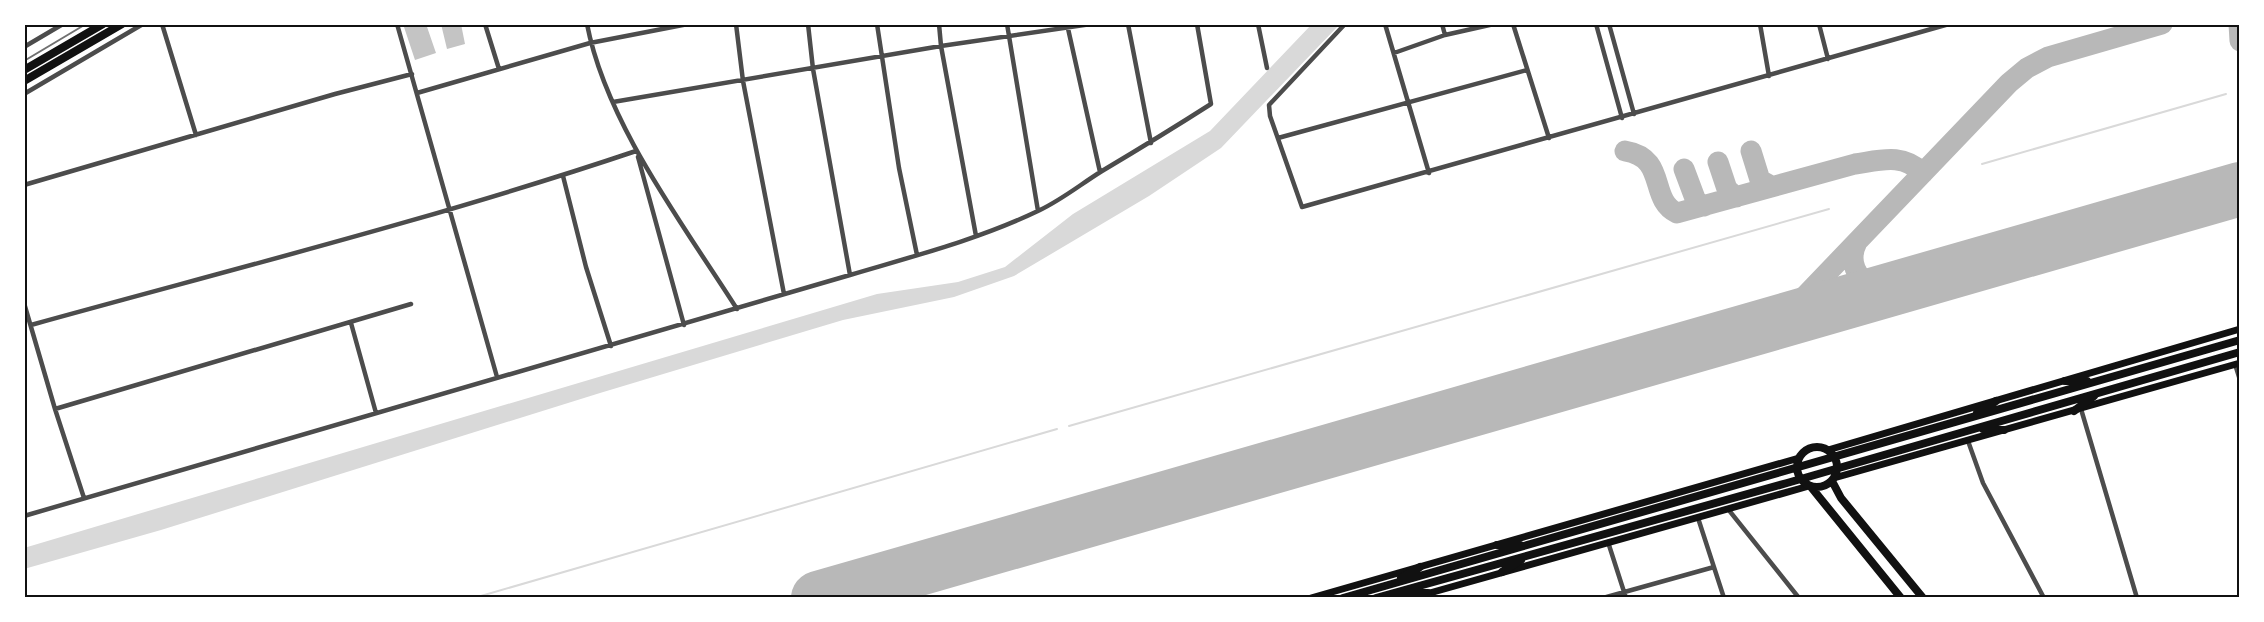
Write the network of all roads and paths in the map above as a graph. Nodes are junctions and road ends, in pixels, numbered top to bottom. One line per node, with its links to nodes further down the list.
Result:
1 (63, 24): 35 (street)
2 (103, 24): 42 (highway)
3 (122, 24): 46 (highway)
4 (143, 24): 49 (street)
5 (162, 24): 54 (street)
6 (397, 24): 44 (street)
7 (485, 24): 40 (street)
8 (587, 24): 33 (street)
9 (688, 24): 33 (street)
10 (736, 24): 47 (street)
11 (808, 24): 41 (street)
12 (877, 24): 37 (street)
13 (939, 24): 34 (street)
14 (1007, 24): 32 (street)
15 (1091, 24): 28 (street)
16 (1128, 24): 57 (street)
17 (1197, 24): 57 (street)
18 (1258, 24): 39 (street)
19 (1345, 24): 55 (street)
20 (1384, 24): 36 (street)
21 (1442, 24): 31 (street)
22 (1494, 24): 31 (street)
23 (1514, 24): 43 (street)
24 (1610, 24): 29 (street); 52 (street)
25 (1760, 24): 45 (street)
26 (1819, 24): 38 (street)
27 (1949, 24): 30 (street)
28 (1068, 26): 32 (street); 59 (street)
29 (1597, 26): 53 (street)
30 (1930, 27): 38 (street)
31 (1445, 35): 36 (street)
32 (1009, 37): 34 (street); 64 (street)
33 (591, 44): 40 (street); 50 (street)
34 (941, 46): 37 (street); 65 (street)
35 (24, 47)
36 (1394, 53): 51 (street)
37 (883, 57): 41 (street); 66 (street)
38 (1828, 59): 45 (street)
39 (1267, 68)
40 (499, 69): 48 (street)
41 (813, 69): 47 (street); 67 (street)
42 (24, 70)
43 (1527, 70): 51 (street); 56 (street)
44 (412, 74): 48 (street); 54 (street)
45 (1769, 76): 52 (street)
46 (24, 81)
47 (743, 81): 50 (street); 68 (street)
48 (417, 93): 63 (street)
49 (24, 94)
50 (613, 102): 58 (street)
51 (1409, 102): 55 (street); 60 (street)
52 (1634, 114): 53 (street)
53 (1622, 117): 56 (street)
54 (196, 135): 62 (street)
55 (1278, 138): 60 (street)
56 (1550, 138): 60 (street)
57 (1151, 143): 59 (street)
58 (636, 151): 61 (street); 71 (street); 74 (street)
59 (1100, 172): 64 (street)
60 (1429, 173)
61 (563, 176): 63 (street); 77 (street)
62 (24, 185)
63 (449, 209): 73 (street); 80 (street)
64 (1038, 211): 65 (street)
65 (976, 236): 66 (street)
66 (917, 255): 67 (street)
67 (850, 275): 68 (street)
68 (784, 294): 71 (street)
69 (24, 303): 73 (street)
70 (411, 304): 72 (street)
71 (737, 309): 74 (street)
72 (351, 323): 86 (street); 88 (street)
73 (31, 325): 86 (street)
74 (684, 325): 77 (street)
75 (2240, 330): 82 (main road)
76 (2240, 340): 83 (main road)
77 (611, 345): 80 (street)
78 (2240, 352): 84 (main road)
79 (2238, 364): 81 (street); 87 (main road)
80 (496, 377): 88 (street)
81 (2240, 380)
82 (2065, 381): 83 (main road); 85 (main road)
83 (2097, 381): 89 (main road)
84 (2100, 392): 87 (main road); 90 (main road)
85 (1996, 401): 89 (main road); 93 (main road)
86 (55, 409): 101 (street)
87 (2077, 410): 91 (main road); 126 (street)
88 (376, 413): 101 (street)
89 (1971, 417): 94 (main road)
90 (1975, 428): 91 (main road); 97 (main road)
91 (2004, 430): 92 (main road)
92 (1968, 441): 99 (main road); 125 (street)
93 (1827, 450): 94 (main road); 95 (main road)
94 (1835, 457): 96 (main road); 97 (main road)
95 (1799, 458): 96 (main road); 106 (main road)
96 (1796, 468): 98 (main road); 107 (main road)
97 (1838, 468): 98 (main road); 99 (main road)
98 (1800, 479): 100 (main road); 108 (main road)
99 (1833, 480): 100 (main road); 124 (main road)
100 (1810, 487): 102 (main road); 123 (main road)
101 (84, 498): 103 (street)
102 (1728, 509): 104 (main road); 122 (street)
103 (24, 516)
104 (1698, 518): 105 (main road); 110 (street)
105 (1608, 542): 111 (main road); 115 (street)
106 (1497, 545): 107 (main road); 109 (main road)
107 (1527, 546): 112 (main road)
108 (1530, 555): 111 (main road); 113 (main road)
109 (1420, 567): 112 (main road); 116 (main road)
110 (1714, 567): 115 (street); 121 (street)
111 (1502, 572): 114 (main road)
112 (1391, 584): 117 (main road)
113 (1394, 593): 114 (main road); 118 (main road)
114 (1428, 593): 119 (main road)
115 (1625, 595): 120 (street)
116 (1311, 598)
117 (1343, 598)
118 (1376, 598)
119 (1412, 598)
120 (1603, 598)
121 (1724, 598)
122 (1799, 598)
123 (1901, 598)
124 (1923, 598)
125 (2044, 598)
126 (2137, 598)

